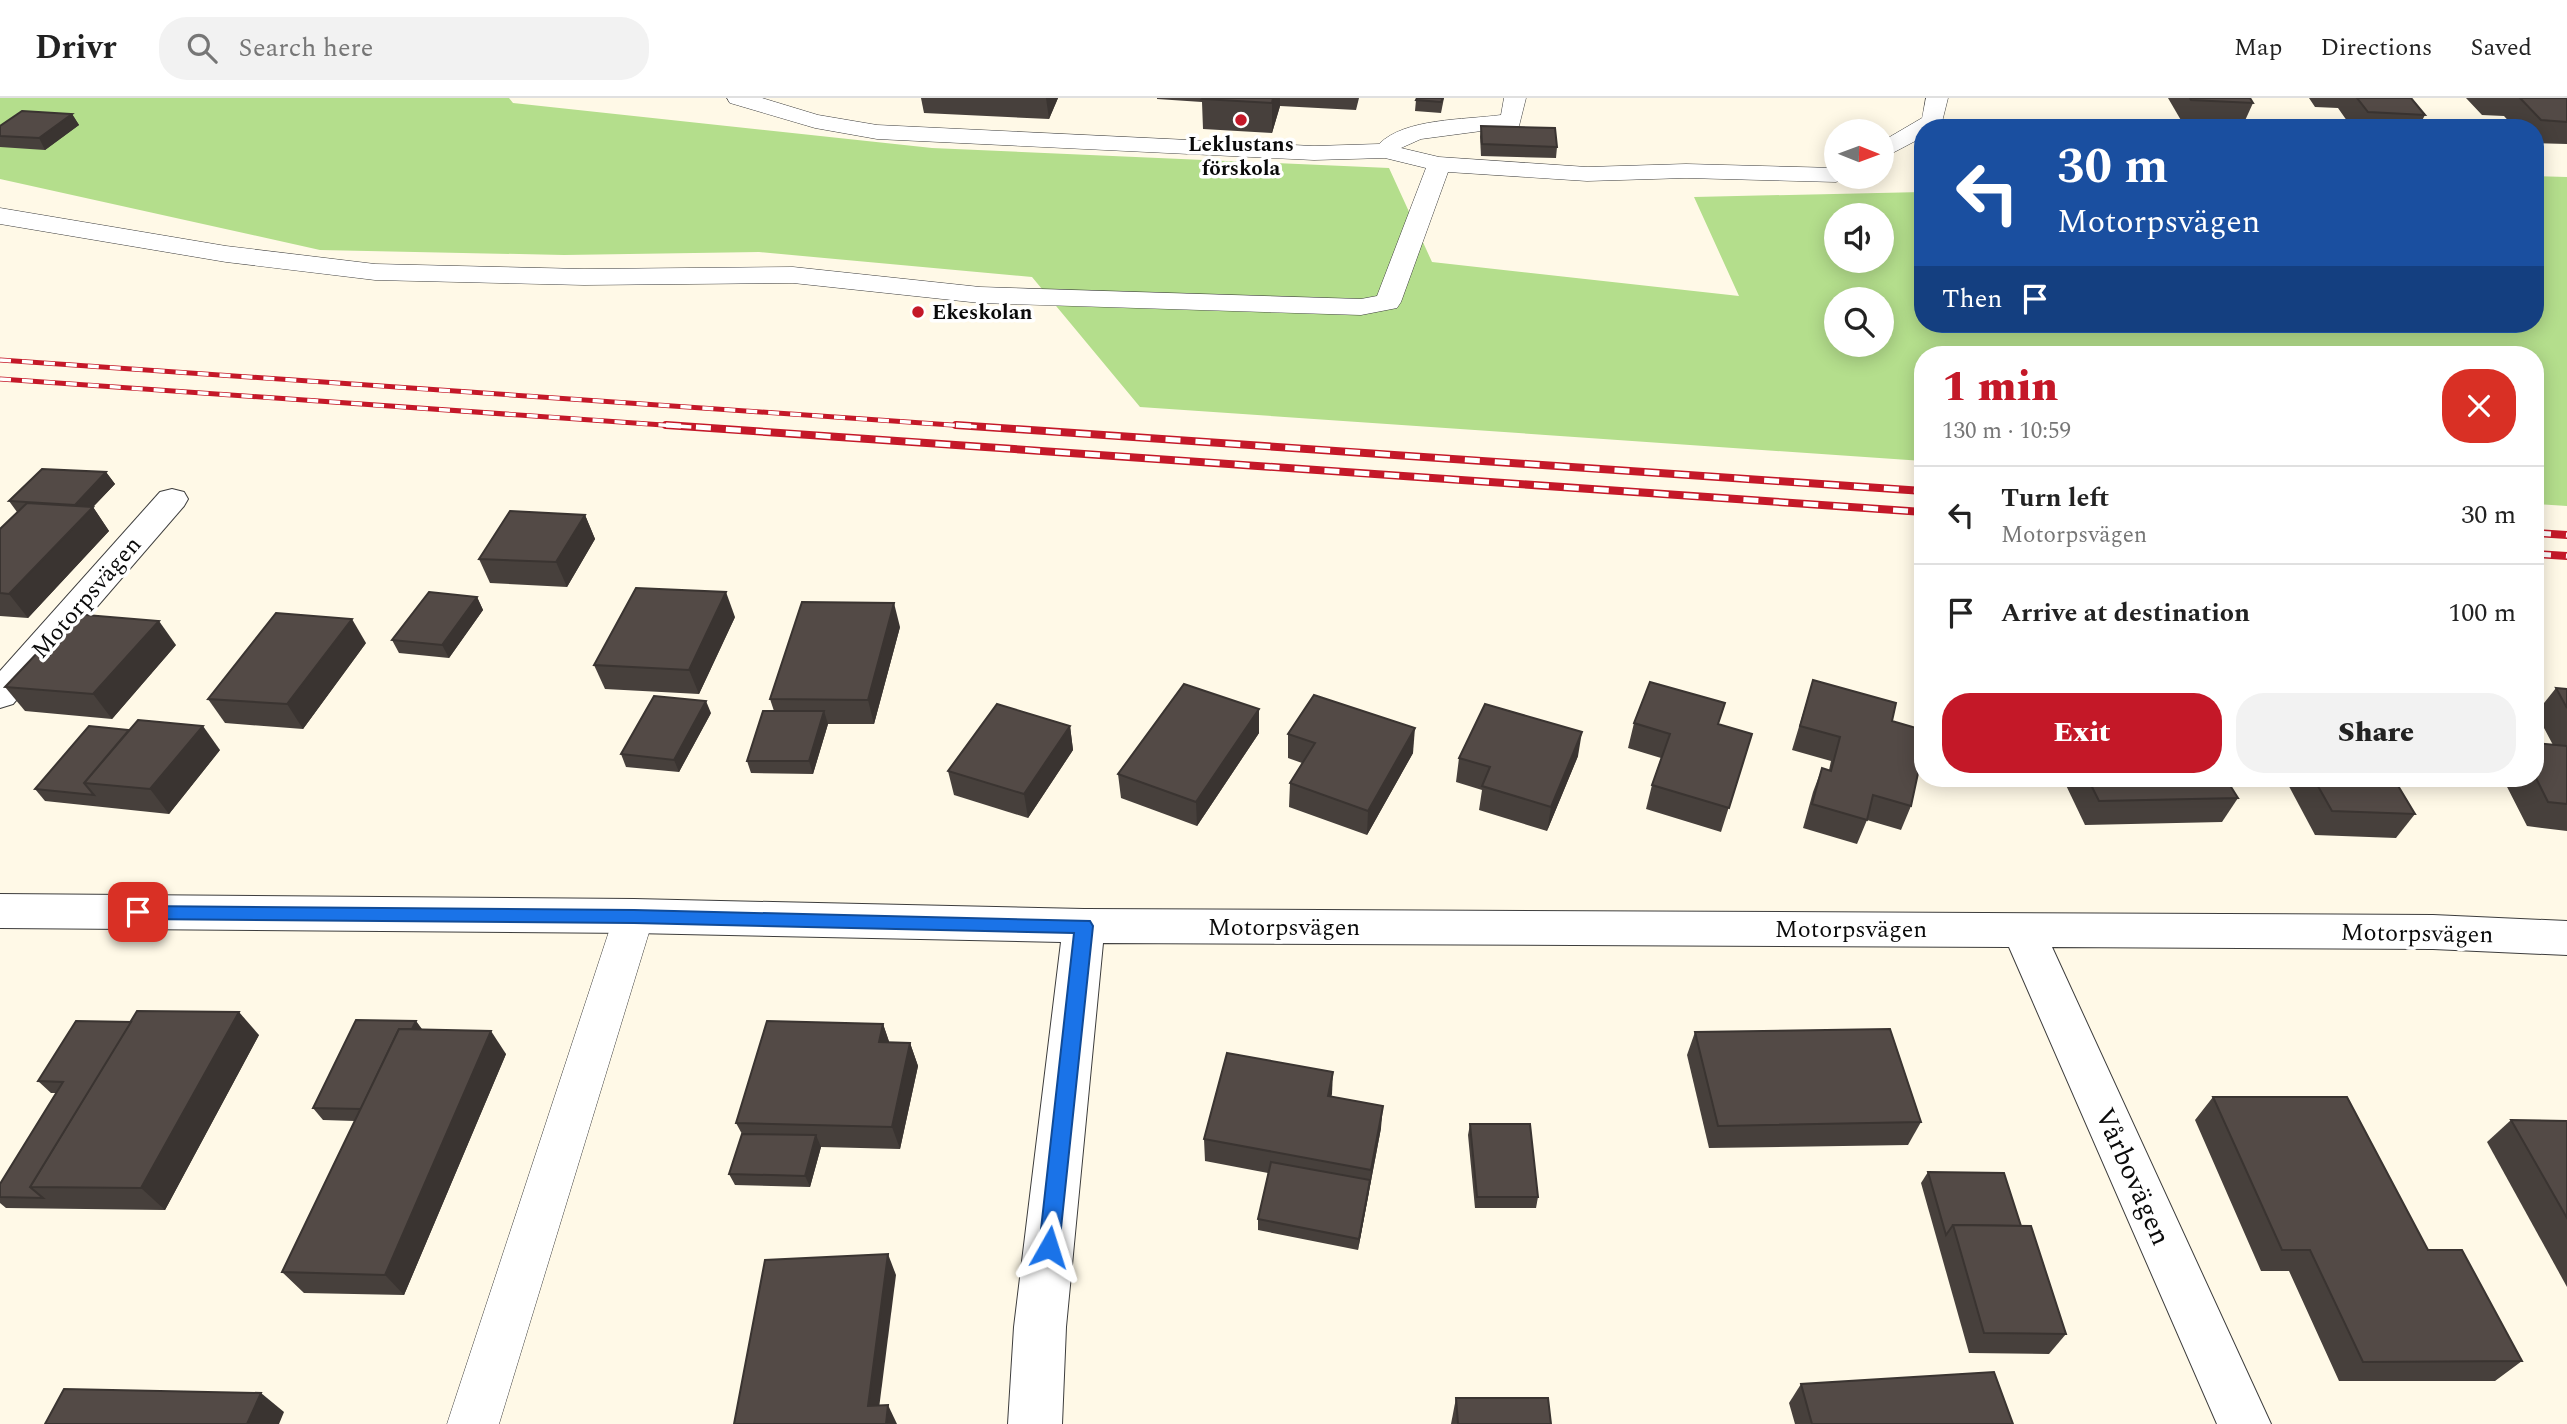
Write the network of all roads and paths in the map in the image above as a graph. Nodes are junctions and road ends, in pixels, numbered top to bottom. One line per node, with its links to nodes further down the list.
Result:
1 (738, 98): 7 (lane)
2 (1515, 98): 7 (lane)
3 (1937, 98): 4 (lane)
4 (1933, 119)
5 (1914, 132): 6 (lane)
6 (1894, 144)
7 (1385, 151): 8 (lane)
8 (1439, 163): 9 (lane); 10 (lane)
9 (1824, 175)
10 (0, 216)
11 (172, 499): 12 (street, Motorpsvägen)
12 (0, 695)
13 (0, 911): 14 (street, Motorpsvägen)
14 (634, 916): 15 (street, Motorpsvägen); 18 (lane)
15 (1084, 926): 16 (street, Motorpsvägen); 19 (street)
16 (2022, 929): 17 (street, Motorpsvägen); 20 (street, Vårbovägen)
17 (2567, 938)
18 (473, 1424)
19 (1035, 1424)
20 (2245, 1424)

